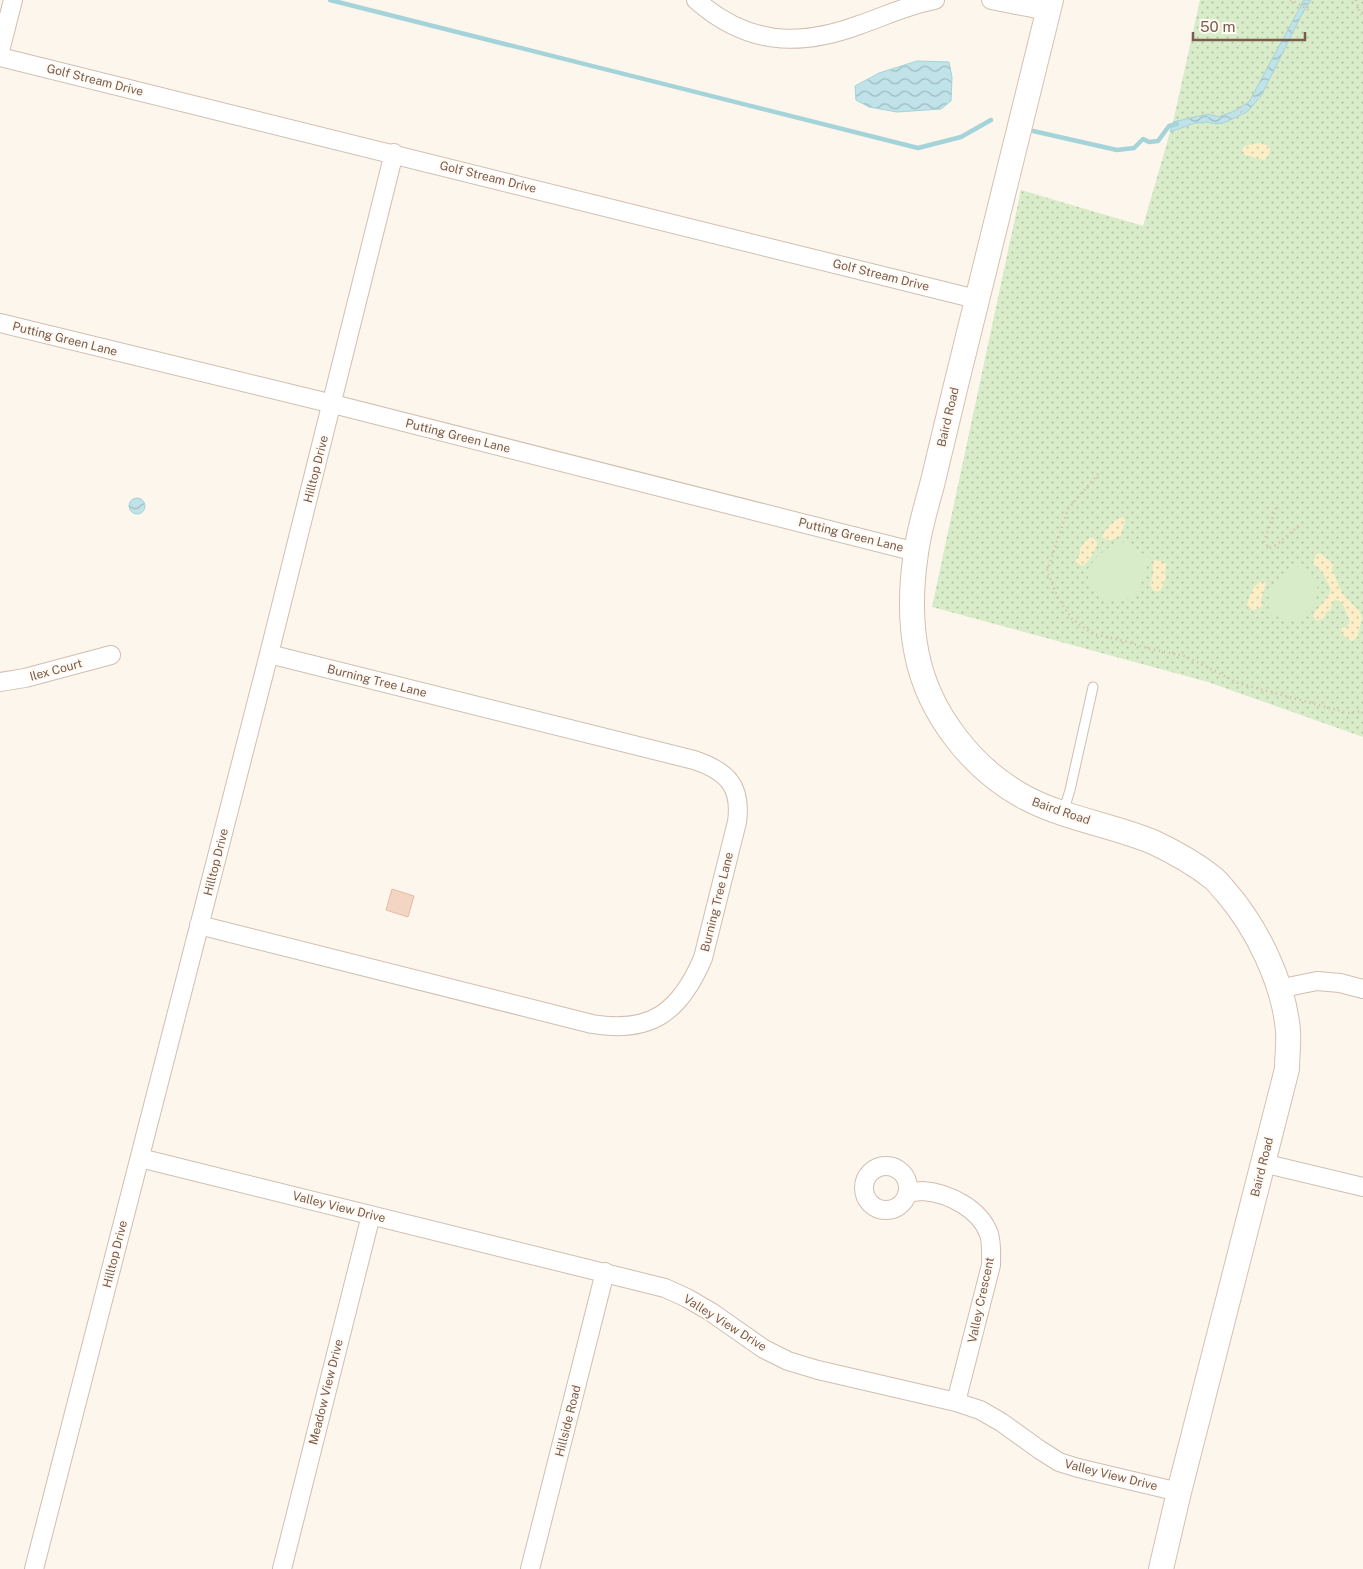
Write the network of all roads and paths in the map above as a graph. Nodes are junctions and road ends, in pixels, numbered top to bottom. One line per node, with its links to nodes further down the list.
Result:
1 (13, 0): 10 (street)
2 (696, 0): 3 (street)
3 (935, 0)
4 (992, 0): 7 (street)
5 (1290, 0): 8 (path)
6 (1356, 0): 9 (path)
7 (1050, 6): 15 (street, Baird Road)
8 (1313, 14)
9 (1362, 18)
10 (0, 51)
11 (0, 57): 14 (street, Golf Stream Drive)
12 (1238, 107): 13 (path)
13 (1242, 114)
14 (394, 154): 15 (street, Golf Stream Drive); 17 (street, Hilltop Drive)
15 (976, 299): 21 (street, Baird Road)
16 (0, 323): 17 (street, Putting Green Lane)
17 (333, 404): 21 (street, Putting Green Lane); 22 (street, Hilltop Drive)
18 (1098, 474): 26 (path)
19 (1276, 508): 20 (path)
20 (1302, 524)
21 (916, 552): 27 (street, Baird Road)
22 (269, 654): 28 (street, Hilltop Drive); 28 (street, Burning Tree Lane)
23 (111, 655): 24 (street, Ilex Court)
24 (0, 682)
25 (1093, 687): 27 (lane)
26 (1363, 711)
27 (1063, 813): 29 (street, Baird Road)
28 (199, 925): 31 (street, Hilltop Drive)
29 (1278, 989): 30 (street); 32 (street, Baird Road)
30 (1363, 989)
31 (140, 1158): 35 (street, Valley View Drive); 39 (street, Hilltop Drive)
32 (1263, 1163): 33 (street); 38 (street, Baird Road)
33 (1363, 1187)
34 (908, 1193): 37 (street, Valley Crescent)
35 (371, 1215): 36 (street, Valley View Drive); 40 (street, Meadow View Drive)
36 (605, 1272): 37 (street, Valley View Drive); 41 (street, Hillside Road)
37 (956, 1402): 38 (street, Valley View Drive)
38 (1179, 1492): 42 (street, Baird Road)
39 (34, 1569)
40 (282, 1569)
41 (530, 1569)
42 (1161, 1569)

